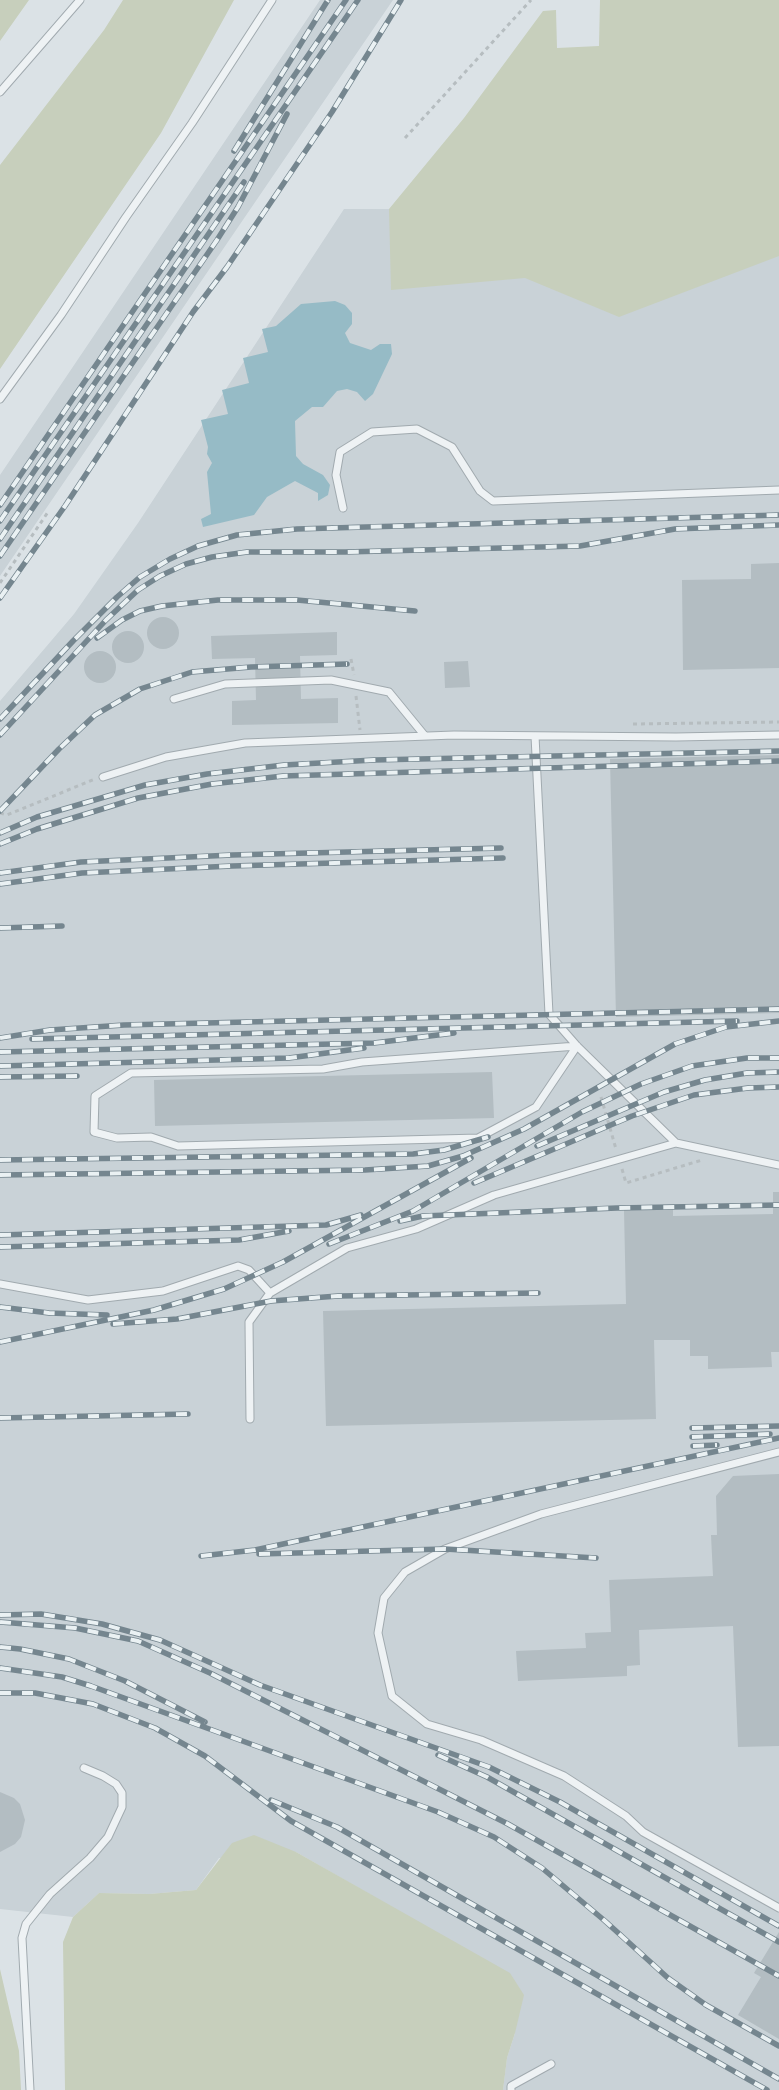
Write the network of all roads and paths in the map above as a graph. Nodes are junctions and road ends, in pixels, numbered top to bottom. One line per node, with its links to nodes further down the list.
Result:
1 (80, 0): 4 (lane)
2 (272, 0): 6 (lane)
3 (530, 0): 5 (path)
4 (0, 92)
5 (405, 138)
6 (0, 399)
7 (779, 490): 8 (lane)
8 (343, 508)
9 (48, 512): 10 (path)
10 (0, 584)
11 (351, 658): 12 (path)
12 (355, 685): 13 (lane); 16 (path); 18 (lane)
13 (174, 698)
14 (779, 722): 15 (path)
15 (624, 724)
16 (361, 731)
17 (779, 735): 19 (lane)
18 (425, 736): 19 (lane); 20 (lane)
19 (535, 736): 22 (lane)
20 (102, 777): 21 (path)
21 (0, 813)
22 (577, 1046): 22 (lane); 23 (lane)
23 (676, 1143): 24 (lane); 26 (lane)
24 (779, 1165)
25 (0, 1284): 26 (lane)
26 (270, 1293): 27 (lane)
27 (250, 1419)
28 (779, 1452): 30 (lane)
29 (84, 1768): 32 (lane)
30 (779, 1908)
31 (552, 2064): 33 (lane)
32 (30, 2090)
33 (511, 2090)

